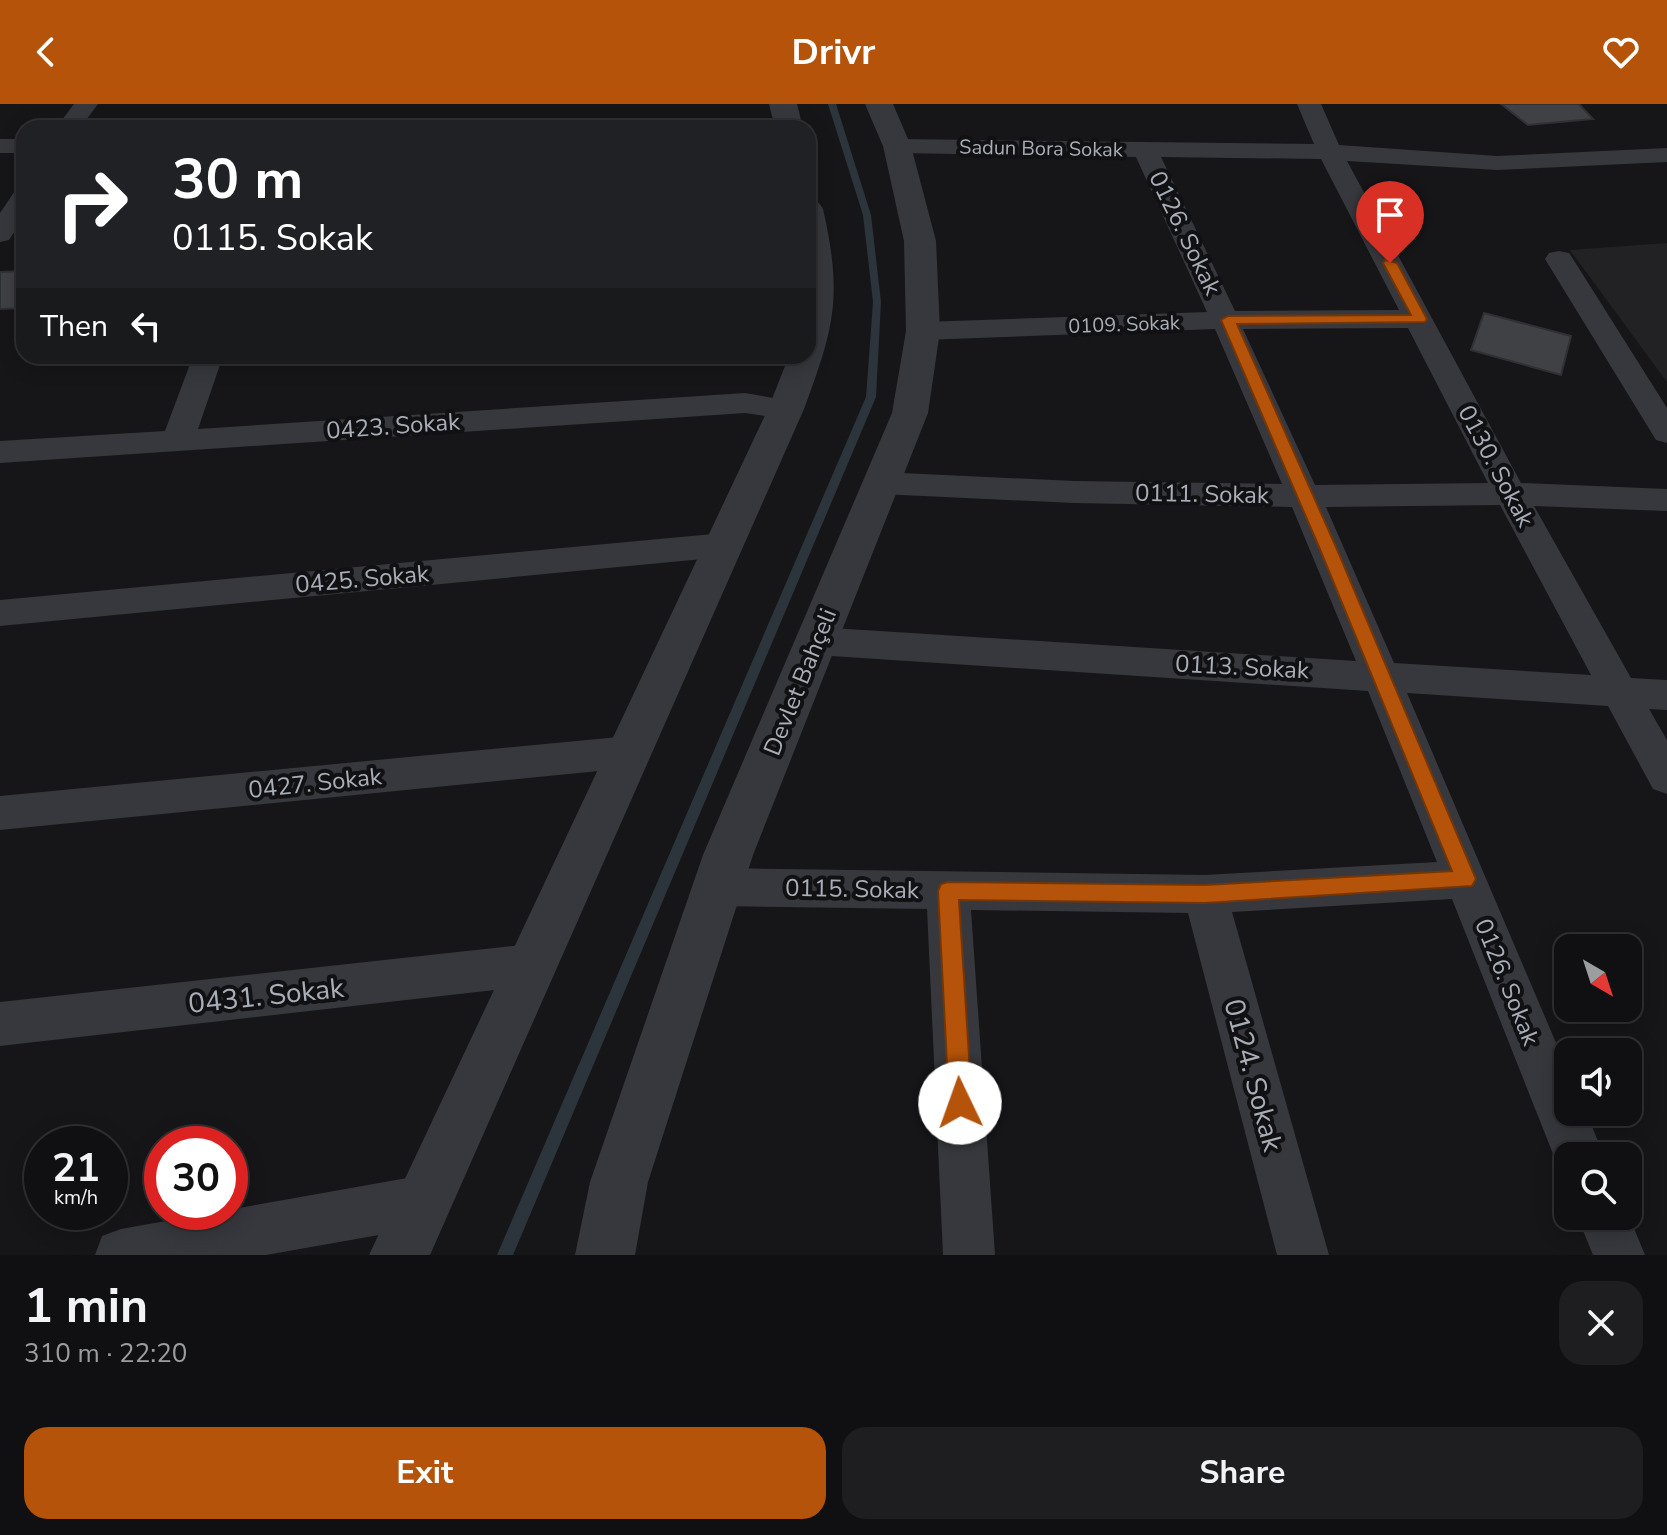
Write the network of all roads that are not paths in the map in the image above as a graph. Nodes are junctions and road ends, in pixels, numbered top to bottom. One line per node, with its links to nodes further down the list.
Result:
1 (879, 104): 3 (street, Devlet Bahçeli)
2 (1309, 104): 5 (street, 0130. Sokak)
3 (897, 146): 4 (street, Sadun Bora Sokak); 12 (street, Devlet Bahçeli)
4 (1145, 150): 5 (street, Sadun Bora Sokak); 11 (street, 0126. Sokak)
5 (1330, 152): 6 (street, Sadun Bora Sokak); 10 (street, 0130. Sokak)
6 (1667, 155)
7 (816, 244): 9 (street)
8 (1559, 259): 16 (street)
9 (816, 274)
10 (1420, 319): 11 (street, 0109. Sokak); 20 (street, 0130. Sokak)
11 (1228, 320): 12 (street, 0109. Sokak); 21 (street, 0126. Sokak)
12 (923, 331): 19 (street, Devlet Bahçeli)
13 (205, 364): 17 (street)
14 (803, 364): 15 (street)
15 (786, 409): 17 (street, 0423. Sokak); 23 (street)
16 (1667, 433)
17 (178, 440): 18 (street, 0423. Sokak)
18 (0, 452)
19 (881, 483): 21 (street, 0111. Sokak); 25 (street, Devlet Bahçeli)
20 (1510, 494): 21 (street, 0111. Sokak); 22 (street, 0111. Sokak); 27 (street, 0130. Sokak)
21 (1306, 496): 26 (street, 0126. Sokak)
22 (1667, 500)
23 (724, 545): 24 (street, 0425. Sokak); 29 (street)
24 (0, 613)
25 (816, 641): 26 (street, 0113. Sokak); 33 (street, Devlet Bahçeli)
26 (1381, 675): 27 (street, 0113. Sokak); 32 (street, 0126. Sokak)
27 (1618, 690): 28 (street, 0113. Sokak); 30 (street, 0130. Sokak)
28 (1667, 695)
29 (629, 752): 31 (street, 0427. Sokak); 36 (street)
30 (1667, 777)
31 (0, 813)
32 (1465, 879): 35 (street, 0115. Sokak); 38 (street, 0126. Sokak)
33 (717, 887): 34 (street, 0115. Sokak); 43 (street, Devlet Bahçeli)
34 (948, 891): 35 (street, 0115. Sokak); 44 (street)
35 (1205, 894): 45 (street, 0124. Sokak)
36 (531, 965): 37 (street, 0431. Sokak); 39 (street)
37 (0, 1024)
38 (1573, 1142)
39 (424, 1201): 41 (street); 42 (street)
40 (1609, 1230): 46 (street)
41 (121, 1255)
42 (399, 1255)
43 (605, 1255)
44 (969, 1255)
45 (1303, 1255)
46 (1619, 1255)

